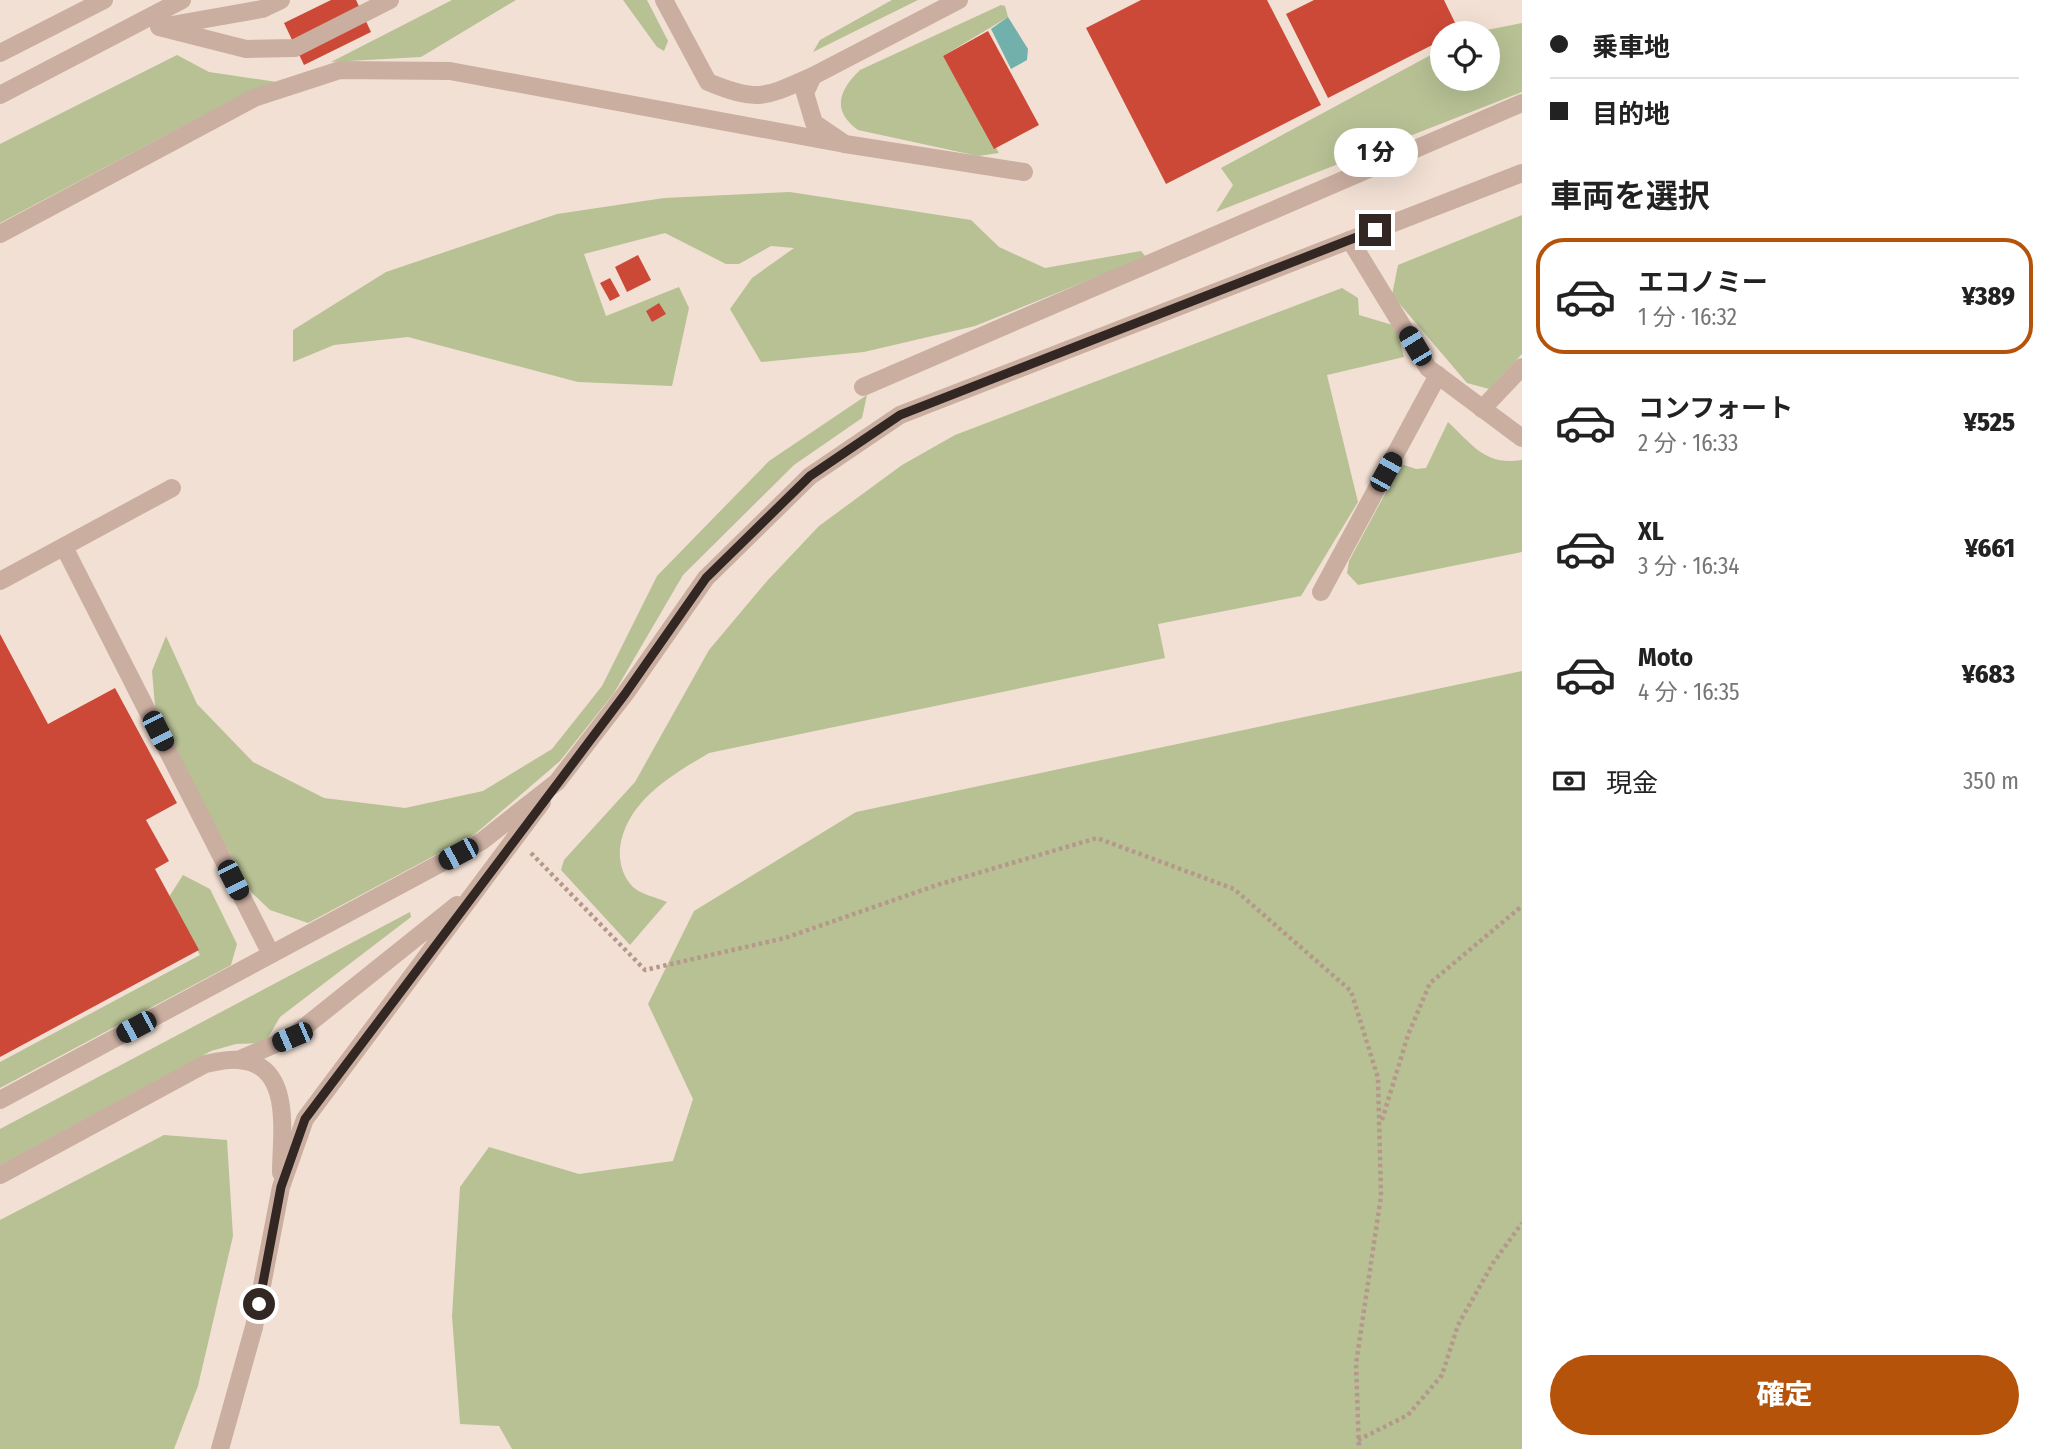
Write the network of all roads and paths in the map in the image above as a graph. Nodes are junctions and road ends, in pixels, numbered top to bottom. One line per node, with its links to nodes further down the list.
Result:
1 (104, 0): 9 (lane)
2 (182, 0): 8 (lane)
3 (281, 0): 7 (lane)
4 (390, 0): 7 (lane)
5 (664, 0): 10 (lane)
6 (959, 0): 10 (lane)
7 (159, 27): 8 (lane)
8 (114, 35): 11 (lane)
9 (0, 53)
10 (813, 76): 13 (lane)
11 (0, 95)
12 (1522, 103): 20 (lane)
13 (845, 144): 14 (lane); 16 (lane)
14 (1024, 172)
15 (1522, 173): 17 (lane)
16 (0, 234)
17 (1350, 240): 19 (lane); 27 (lane)
18 (1522, 367): 21 (lane)
19 (1438, 375): 21 (lane); 26 (lane)
20 (863, 387)
21 (1482, 410): 22 (lane)
22 (1520, 434)
23 (172, 488): 24 (lane)
24 (64, 547): 25 (lane); 31 (lane)
25 (0, 581)
26 (1321, 592)
27 (557, 782): 28 (lane); 31 (lane)
28 (516, 837): 29 (lane); 34 (path)
29 (477, 889): 32 (lane); 36 (lane)
30 (1522, 906): 34 (path)
31 (271, 954): 33 (lane)
32 (238, 1060): 35 (lane); 36 (lane)
33 (0, 1100)
34 (1380, 1125): 38 (path)
35 (0, 1175)
36 (281, 1187): 39 (lane)
37 (1522, 1223): 38 (path)
38 (1359, 1440): 40 (path)
39 (220, 1449)
40 (1359, 1449)

